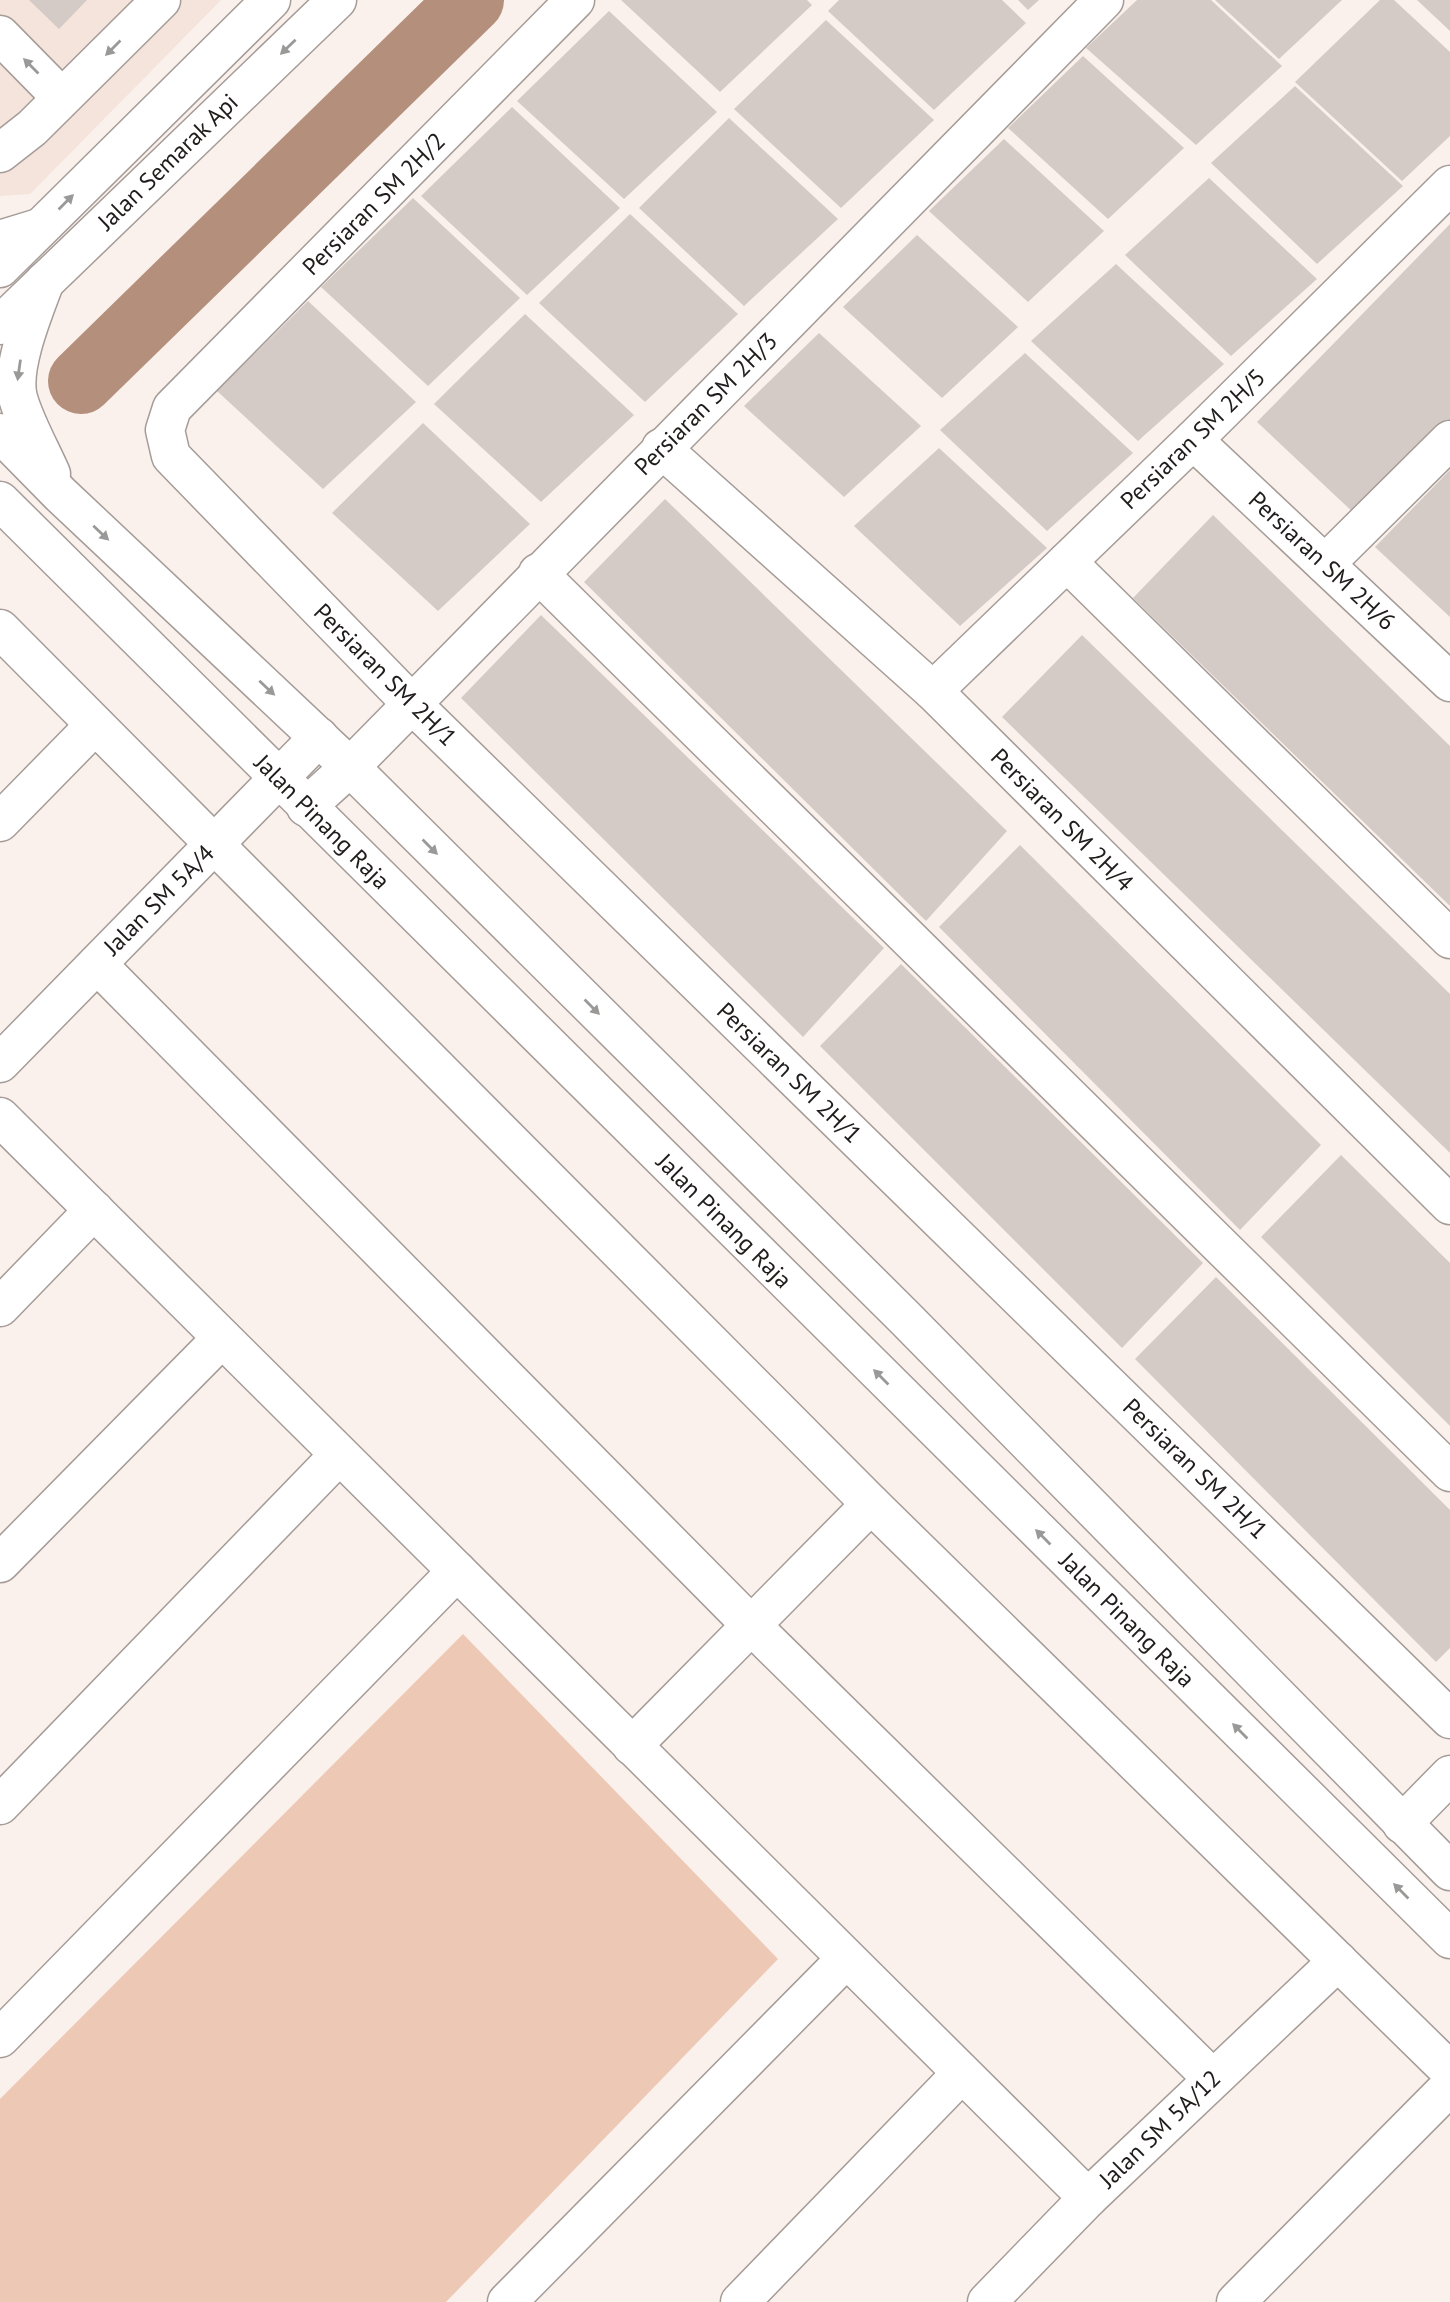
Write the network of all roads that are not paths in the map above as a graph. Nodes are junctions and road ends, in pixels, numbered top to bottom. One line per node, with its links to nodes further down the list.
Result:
1 (161, 0): 7 (street, one-way to 7)
2 (337, 0): 13 (street, Jalan Semarak Api, one-way to 13)
3 (576, 0): 15 (street, Persiaran SM 2H/2)
4 (1104, 0): 19 (street, Persiaran SM 2H/3)
5 (257, 5): 10 (street, Jalan Semarak Api, one-way to 5)
6 (0, 35): 7 (street, one-way to 6)
7 (61, 97): 8 (street)
8 (0, 153)
9 (1450, 185): 17 (street, Persiaran SM 2H/5)
10 (39, 228): 11 (street); 12 (street, Jalan Semarak Api)
11 (0, 240)
12 (0, 268)
13 (45, 281): 14 (street, Jalan Semarak Api); 20 (street, one-way to 20)
14 (0, 325)
15 (172, 408): 30 (street, Persiaran SM 2H/1)
16 (0, 433): 20 (street)
17 (1193, 440): 24 (street, Persiaran SM 2H/5); 25 (street, Persiaran SM 2H/6)
18 (1450, 440): 25 (street)
19 (662, 448): 26 (street, Persiaran SM 2H/3); 29 (street, Persiaran SM 2H/4)
20 (60, 494): 32 (street, one-way to 32)
21 (0, 501): 23 (street, Jalan Pinang Raja)
22 (0, 528): 23 (street)
23 (52, 553): 34 (street, Jalan Pinang Raja)
24 (1067, 562): 29 (street, Persiaran SM 2H/5); 38 (street)
25 (1325, 565): 28 (street, Persiaran SM 2H/6)
26 (538, 573): 30 (street, Persiaran SM 2H/3); 47 (street)
27 (0, 629): 31 (street)
28 (1450, 682)
29 (933, 691): 42 (street, Persiaran SM 2H/4)
30 (410, 702): 33 (street, Persiaran SM 2H/3); 52 (street, Persiaran SM 2H/1)
31 (95, 725): 36 (street); 37 (street)
32 (319, 737): 33 (street); 34 (street, Jalan SM 5A/4)
33 (350, 766): 35 (street, Persiaran SM 2H/3); 56 (street, one-way to 56)
34 (278, 778): 35 (street, Jalan Pinang Raja); 37 (street, Jalan SM 5A/4)
35 (306, 807): 58 (street, Jalan Pinang Raja, one-way to 35)
36 (0, 821)
37 (214, 844): 39 (street, Jalan SM 5A/4); 48 (street)
38 (1450, 939)
39 (97, 964): 40 (street, Jalan SM 5A/4); 51 (street)
40 (0, 1063)
41 (0, 1117): 43 (street)
42 (1450, 1205)
43 (94, 1210): 44 (street); 45 (street)
44 (0, 1307)
45 (222, 1338): 46 (street); 49 (street)
46 (339, 1455): 50 (street); 55 (street)
47 (1450, 1472)
48 (870, 1504): 51 (street); 60 (street)
49 (0, 1563)
50 (457, 1571): 53 (street); 61 (street)
51 (751, 1625): 53 (street); 64 (street)
52 (1450, 1719)
53 (632, 1746): 59 (street)
54 (1450, 1775): 56 (street)
55 (0, 1805)
56 (1402, 1824): 57 (street)
57 (1450, 1871)
58 (1450, 1939)
59 (846, 1959): 63 (street); 67 (street)
60 (1338, 1961): 62 (street); 64 (street, Jalan SM 5A/12)
61 (2, 2033)
62 (1450, 2071)
63 (961, 2074): 66 (street); 68 (street)
64 (1213, 2079): 66 (street, Jalan SM 5A/12)
65 (1450, 2086): 70 (street)
66 (1088, 2198): 69 (street, Jalan SM 5A/12)
67 (507, 2302)
68 (740, 2302)
69 (987, 2302)
70 (1236, 2302)

